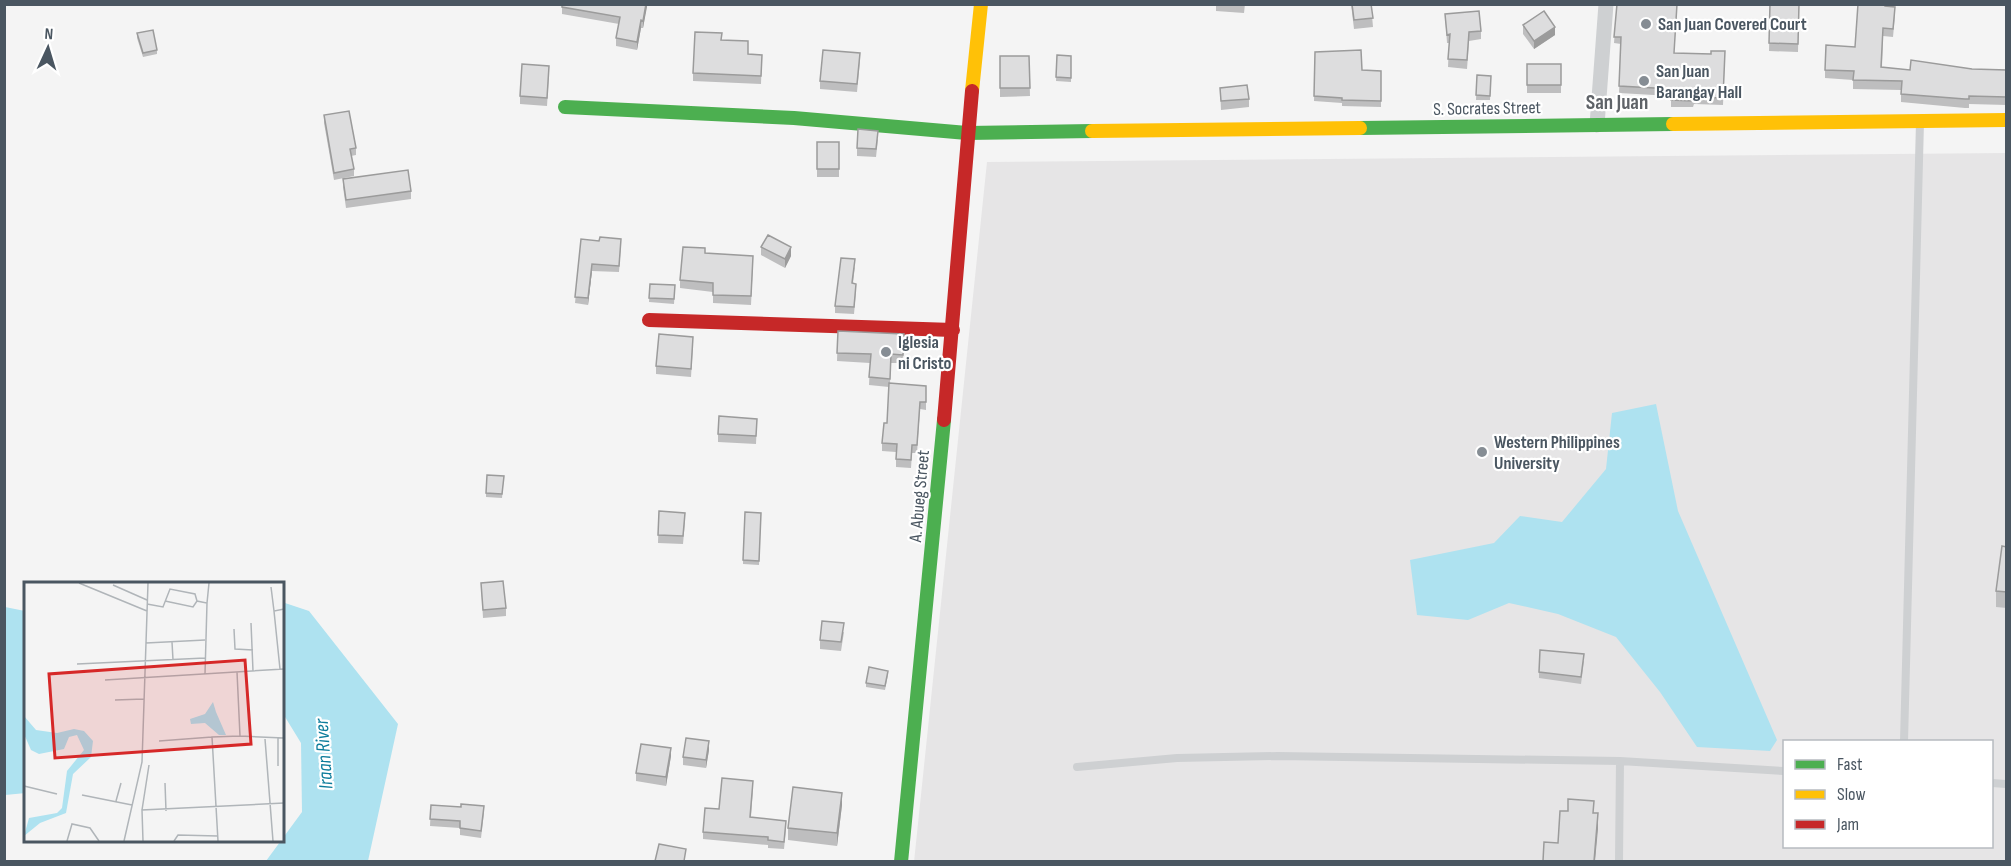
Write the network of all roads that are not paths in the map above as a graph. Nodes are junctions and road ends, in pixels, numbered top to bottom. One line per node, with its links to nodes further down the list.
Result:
1 (981, 4): 7 (street, A. Abueg Street)
2 (1606, 4): 6 (street)
3 (565, 107): 7 (street, S. Socrates Street)
4 (1920, 120): 5 (street, S. Socrates Street); 6 (street, S. Socrates Street); 10 (lane)
5 (2007, 120)
6 (1597, 125): 7 (street, S. Socrates Street)
7 (967, 133): 9 (street, A. Abueg Street)
8 (649, 320): 9 (street)
9 (954, 330): 14 (street, A. Abueg Street)
10 (1904, 740)
11 (1620, 761): 12 (lane); 13 (lane); 15 (lane)
12 (1077, 767)
13 (1783, 771)
14 (901, 861)
15 (1619, 861)

